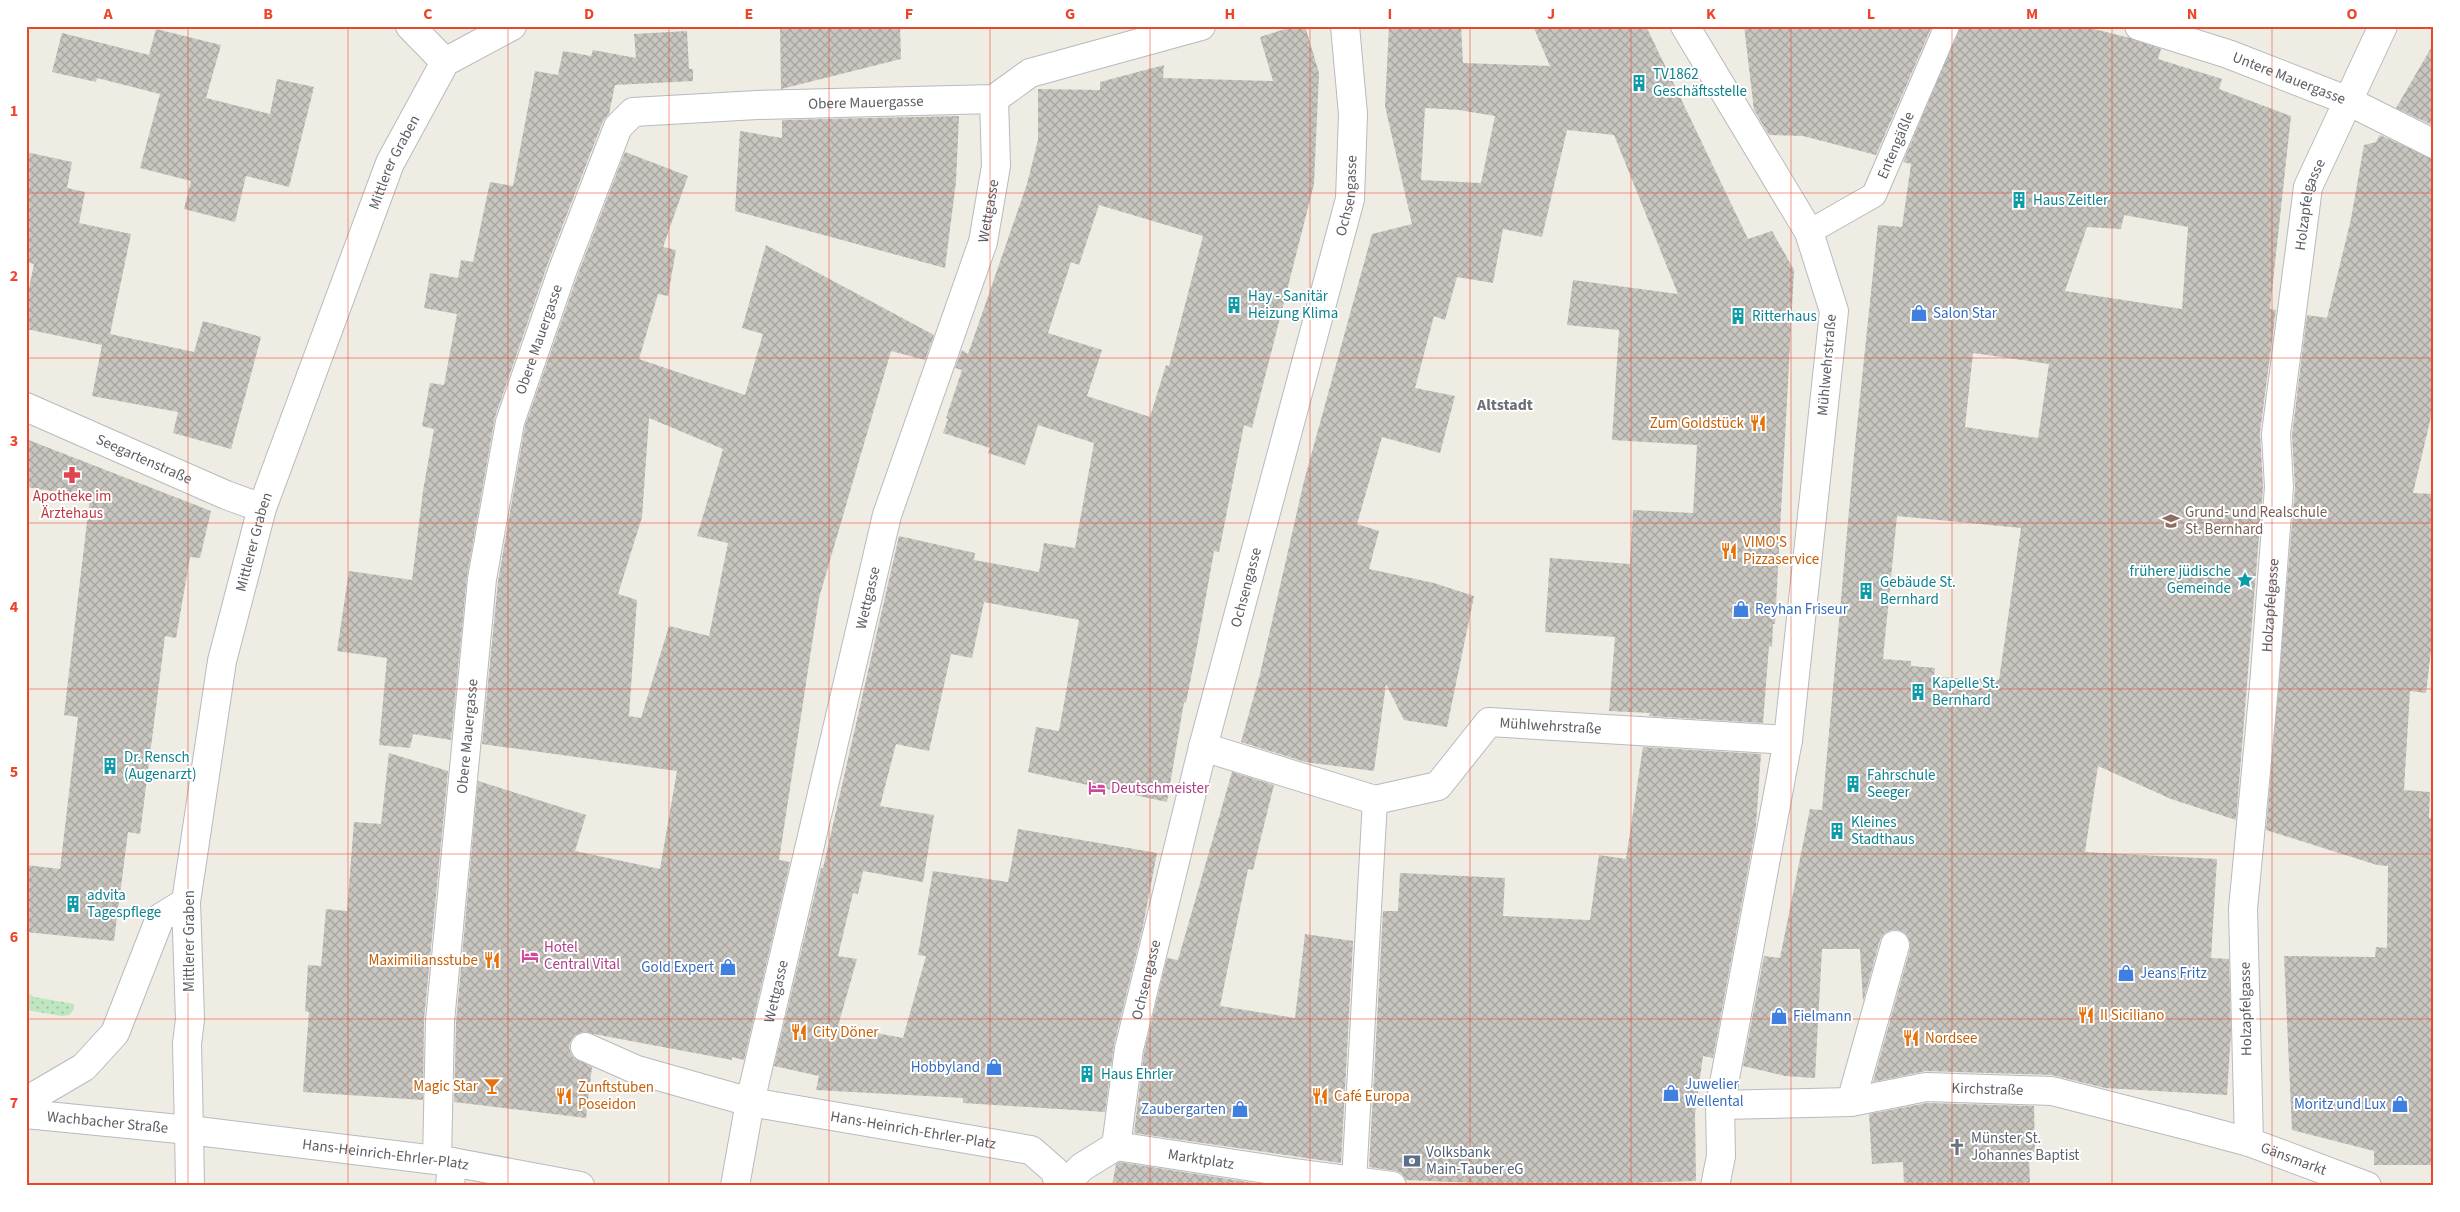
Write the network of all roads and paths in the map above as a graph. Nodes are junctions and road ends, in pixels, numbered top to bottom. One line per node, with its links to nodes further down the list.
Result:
1 (410, 26): 9 (street)
2 (512, 26): 9 (street)
3 (1201, 26): 10 (street)
4 (1345, 26): 17 (street, Ochsengasse)
5 (1684, 26): 13 (street, Mühlwehrstraße)
6 (1947, 26): 13 (lane, Entengäßle)
7 (2139, 26): 11 (street, Untere Mauergasse)
8 (2383, 26): 11 (street, Holzapfelgasse)
9 (444, 62): 15 (street, Mittlerer Graben)
10 (994, 99): 23 (street, Wettgasse); 30 (street, Obere Mauergasse)
11 (2346, 100): 12 (street, Untere Mauergasse); 28 (street, Holzapfelgasse)
12 (2434, 144)
13 (1809, 232): 16 (street, Mühlwehrstraße)
14 (26, 407): 15 (street, Seegartenstraße)
15 (262, 508): 19 (street, Mittlerer Graben)
16 (1788, 740): 18 (street, Mühlwehrstraße); 25 (street, Mühlwehrstraße)
17 (1203, 748): 18 (street, Mühlwehrstraße); 29 (street, Ochsengasse)
18 (1376, 800): 32 (lane)
19 (186, 902): 22 (street); 27 (street, Mittlerer Graben)
20 (1895, 944): 24 (street)
21 (585, 1047): 23 (street, Hans-Heinrich-Ehrler-Platz)
22 (26, 1101)
23 (750, 1102): 35 (street); 36 (street, Hans-Heinrich-Ehrler-Platz)
24 (1851, 1102): 25 (street, Kirchstraße); 28 (street, Kirchstraße)
25 (1720, 1105): 38 (street, Mühlwehrstraße)
26 (26, 1114): 27 (street, Wachbacher Straße)
27 (189, 1130): 30 (street, Hans-Heinrich-Ehrler-Platz); 33 (street, Mittlerer Graben)
28 (2249, 1142): 39 (street, Gänsmarkt)
29 (1116, 1146): 31 (street, Marktplatz); 36 (street, Hans-Heinrich-Ehrler-Platz)
30 (446, 1169): 34 (street, Hans-Heinrich-Ehrler-Platz)
31 (1286, 1179): 32 (street, Marktplatz)
32 (1354, 1181): 37 (street, Marktplatz)
33 (190, 1186)
34 (580, 1186)
35 (736, 1186)
36 (1061, 1186)
37 (1392, 1186)
38 (1715, 1186)
39 (2367, 1186)

